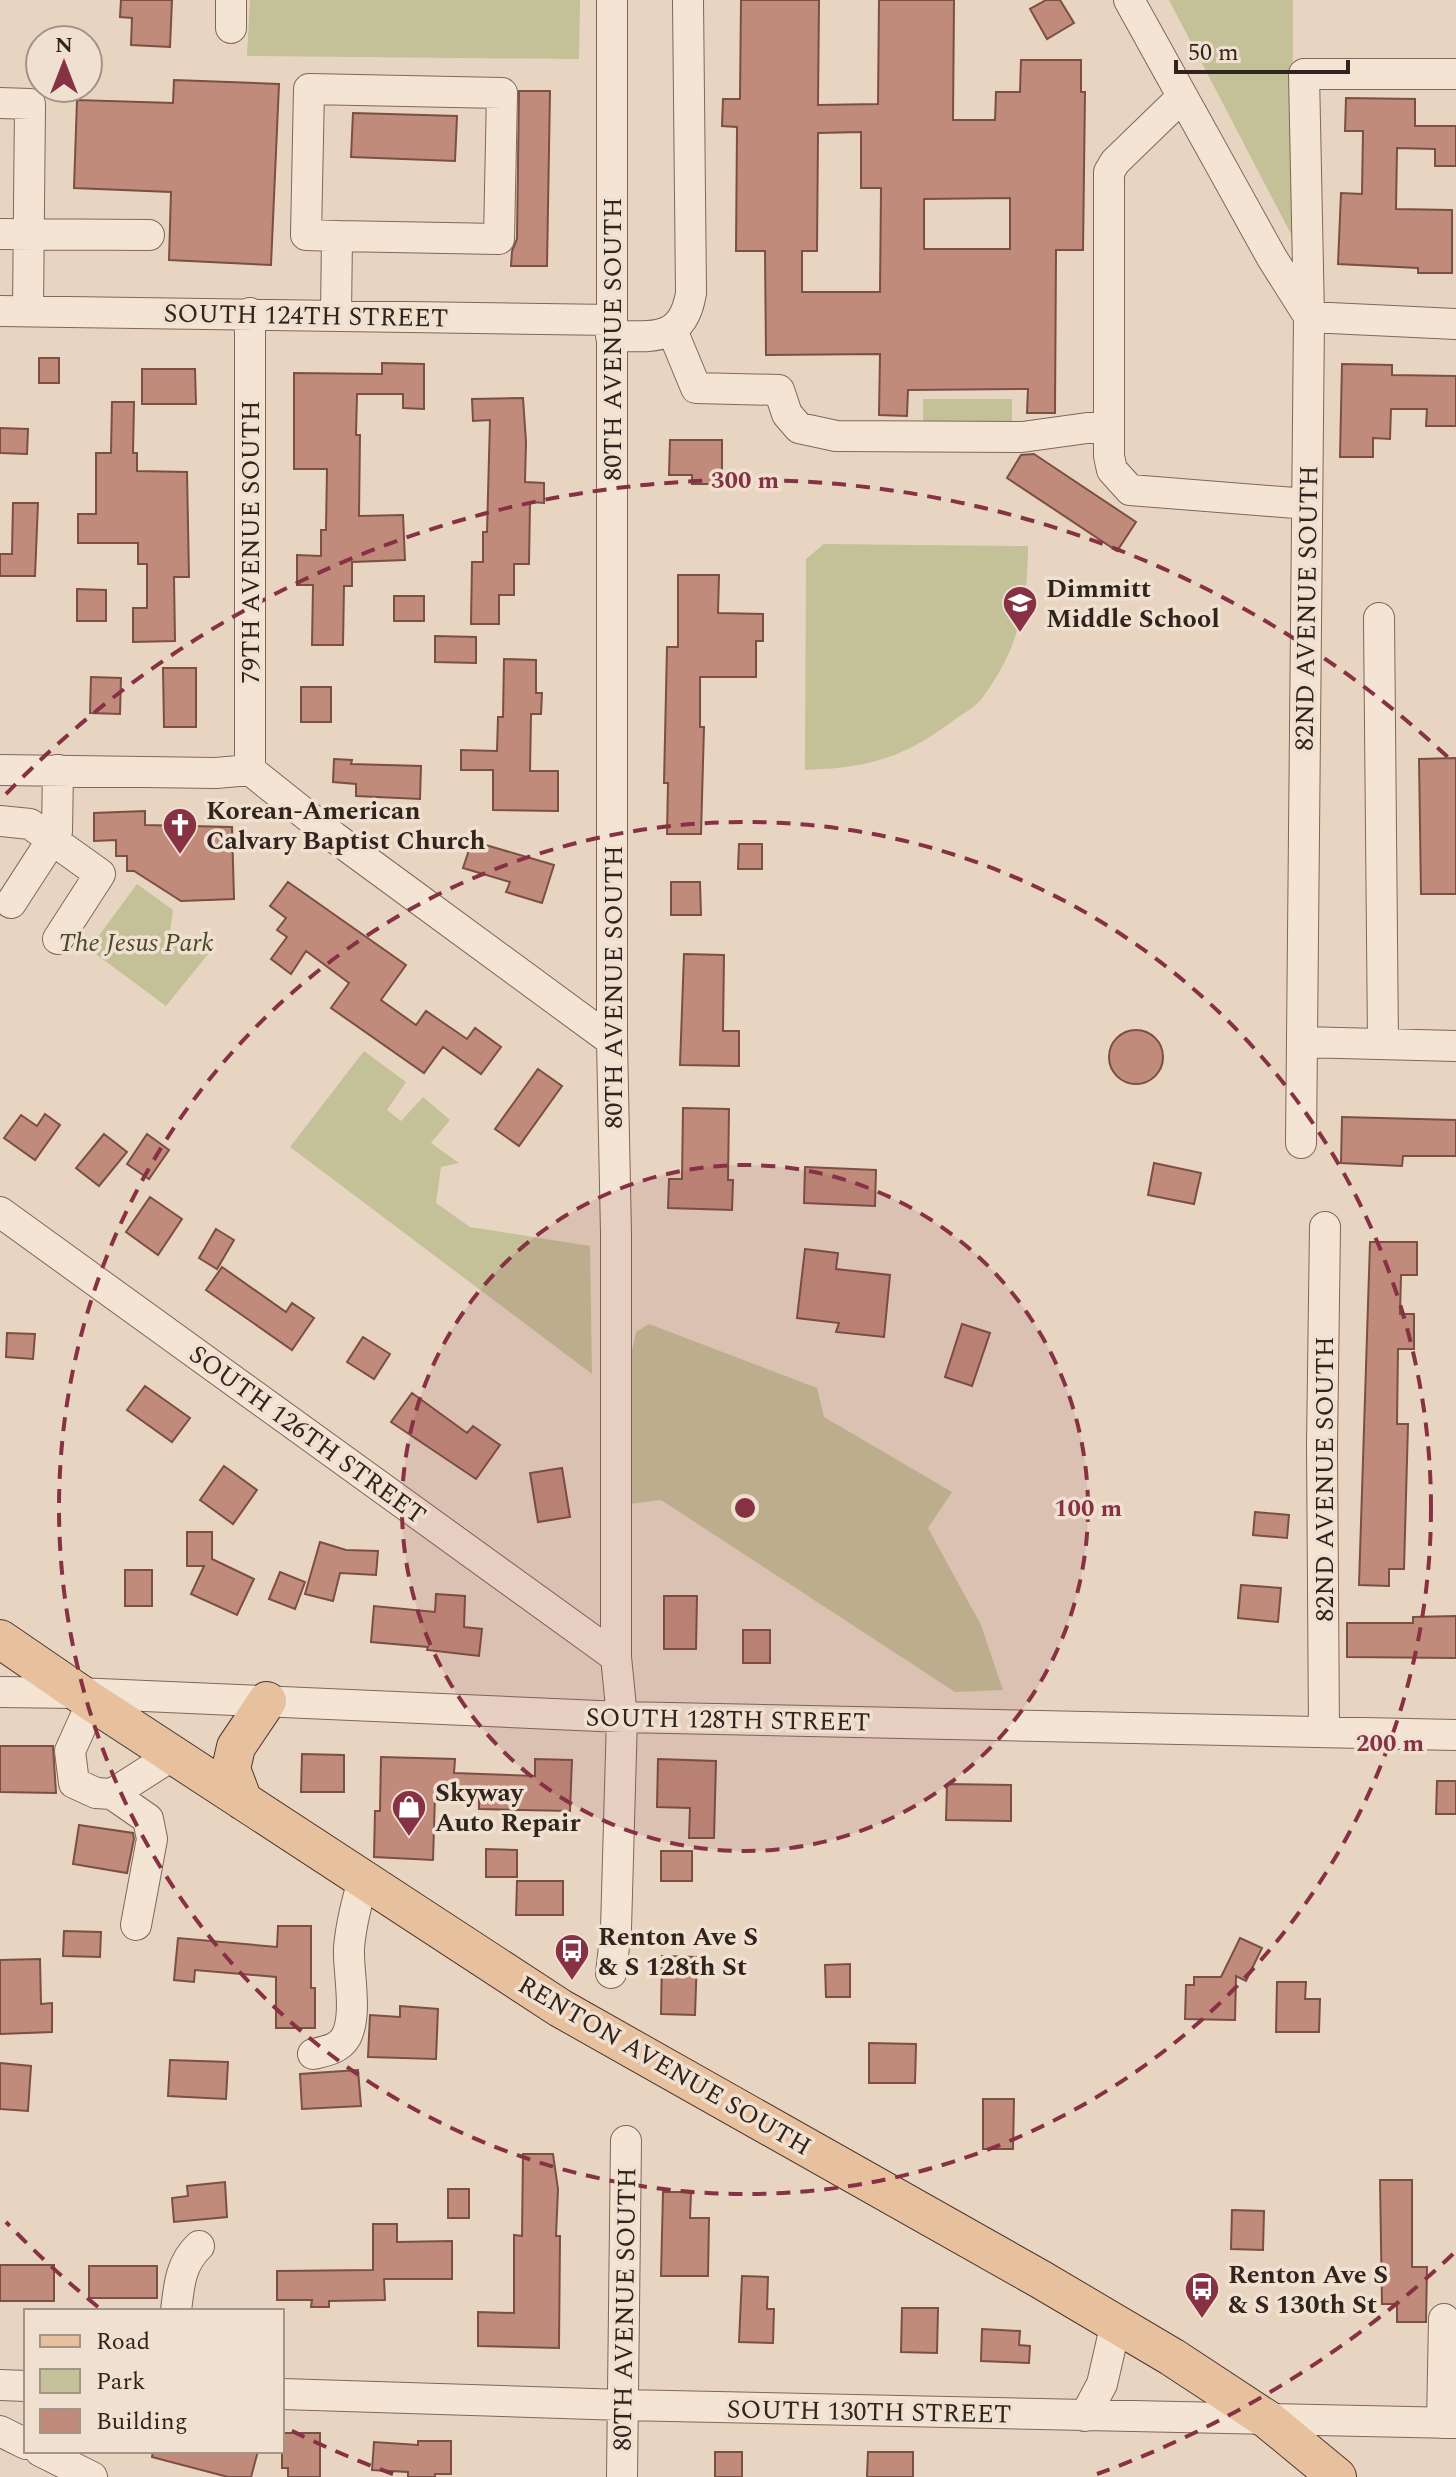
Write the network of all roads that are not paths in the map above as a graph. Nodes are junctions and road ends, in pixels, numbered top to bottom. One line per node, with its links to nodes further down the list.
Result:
1 (612, 0): 15 (street, 80TH AVENUE SOUTH)
2 (688, 0): 16 (street)
3 (1129, 0): 5 (street)
4 (1456, 74): 13 (street, 82ND AVENUE SOUTH)
5 (1181, 98): 13 (street); 17 (street)
6 (0, 103): 7 (street)
7 (15, 234): 8 (street); 10 (street)
8 (149, 235)
9 (337, 236): 9 (street); 12 (street)
10 (14, 310): 11 (street, SOUTH 124TH STREET)
11 (250, 313): 12 (street, SOUTH 124TH STREET); 22 (street, 79TH AVENUE SOUTH)
12 (336, 315): 15 (street, SOUTH 124TH STREET)
13 (1309, 317): 14 (street); 18 (street, 82ND AVENUE SOUTH)
14 (1456, 324)
15 (612, 328): 16 (street, SOUTH 124TH STREET); 27 (street, 80TH AVENUE SOUTH)
16 (672, 330): 17 (street)
17 (1109, 425): 18 (street)
18 (1307, 504): 28 (street, 82ND AVENUE SOUTH)
19 (1379, 618): 29 (street)
20 (2, 770): 21 (street); 23 (street)
21 (58, 770): 22 (street); 24 (street)
22 (250, 770): 27 (street)
23 (5, 822): 24 (street)
24 (53, 840): 25 (street); 26 (street)
25 (11, 903)
26 (58, 939)
27 (612, 1041): 35 (street, 80TH AVENUE SOUTH)
28 (1302, 1042): 29 (street); 31 (street, 82ND AVENUE SOUTH)
29 (1383, 1044): 30 (street)
30 (1456, 1046)
31 (1301, 1143)
32 (0, 1212): 35 (street, SOUTH 126TH STREET)
33 (1325, 1227): 40 (street, 82ND AVENUE SOUTH)
34 (0, 1639): 37 (main road, RENTON AVENUE SOUTH)
35 (616, 1657): 39 (street, 80TH AVENUE SOUTH)
36 (0, 1692): 37 (street, SOUTH 128TH STREET)
37 (84, 1698): 38 (street, SOUTH 128TH STREET); 42 (main road, RENTON AVENUE SOUTH); 43 (street)
38 (267, 1701): 39 (street, SOUTH 128TH STREET); 44 (main road)
39 (622, 1717): 40 (street, SOUTH 128TH STREET); 47 (street, 80TH AVENUE SOUTH)
40 (1324, 1732): 41 (street, SOUTH 128TH STREET)
41 (1456, 1735)
42 (173, 1755): 43 (street); 44 (main road, RENTON AVENUE SOUTH)
43 (112, 1794): 46 (street)
44 (243, 1801): 45 (main road, RENTON AVENUE SOUTH)
45 (363, 1880): 48 (street); 53 (main road, RENTON AVENUE SOUTH)
46 (136, 1925)
47 (611, 1973)
48 (313, 2054)
49 (626, 2141): 57 (street, 80TH AVENUE SOUTH)
50 (199, 2246): 51 (street)
51 (176, 2309)
52 (1444, 2319): 60 (street)
53 (1116, 2323): 58 (street); 59 (main road, RENTON AVENUE SOUTH)
54 (0, 2385): 55 (street)
55 (24, 2386)
56 (284, 2394): 57 (street, SOUTH 130TH STREET)
57 (623, 2405): 58 (street, SOUTH 130TH STREET); 65 (street, 80TH AVENUE SOUTH)
58 (1085, 2416): 59 (street, SOUTH 130TH STREET)
59 (1268, 2420): 60 (street, SOUTH 130TH STREET); 66 (main road, RENTON AVENUE SOUTH)
60 (1449, 2423)
61 (0, 2431): 62 (street)
62 (24, 2443)
63 (44, 2453): 64 (street)
64 (92, 2477)
65 (622, 2477)
66 (1337, 2477)

